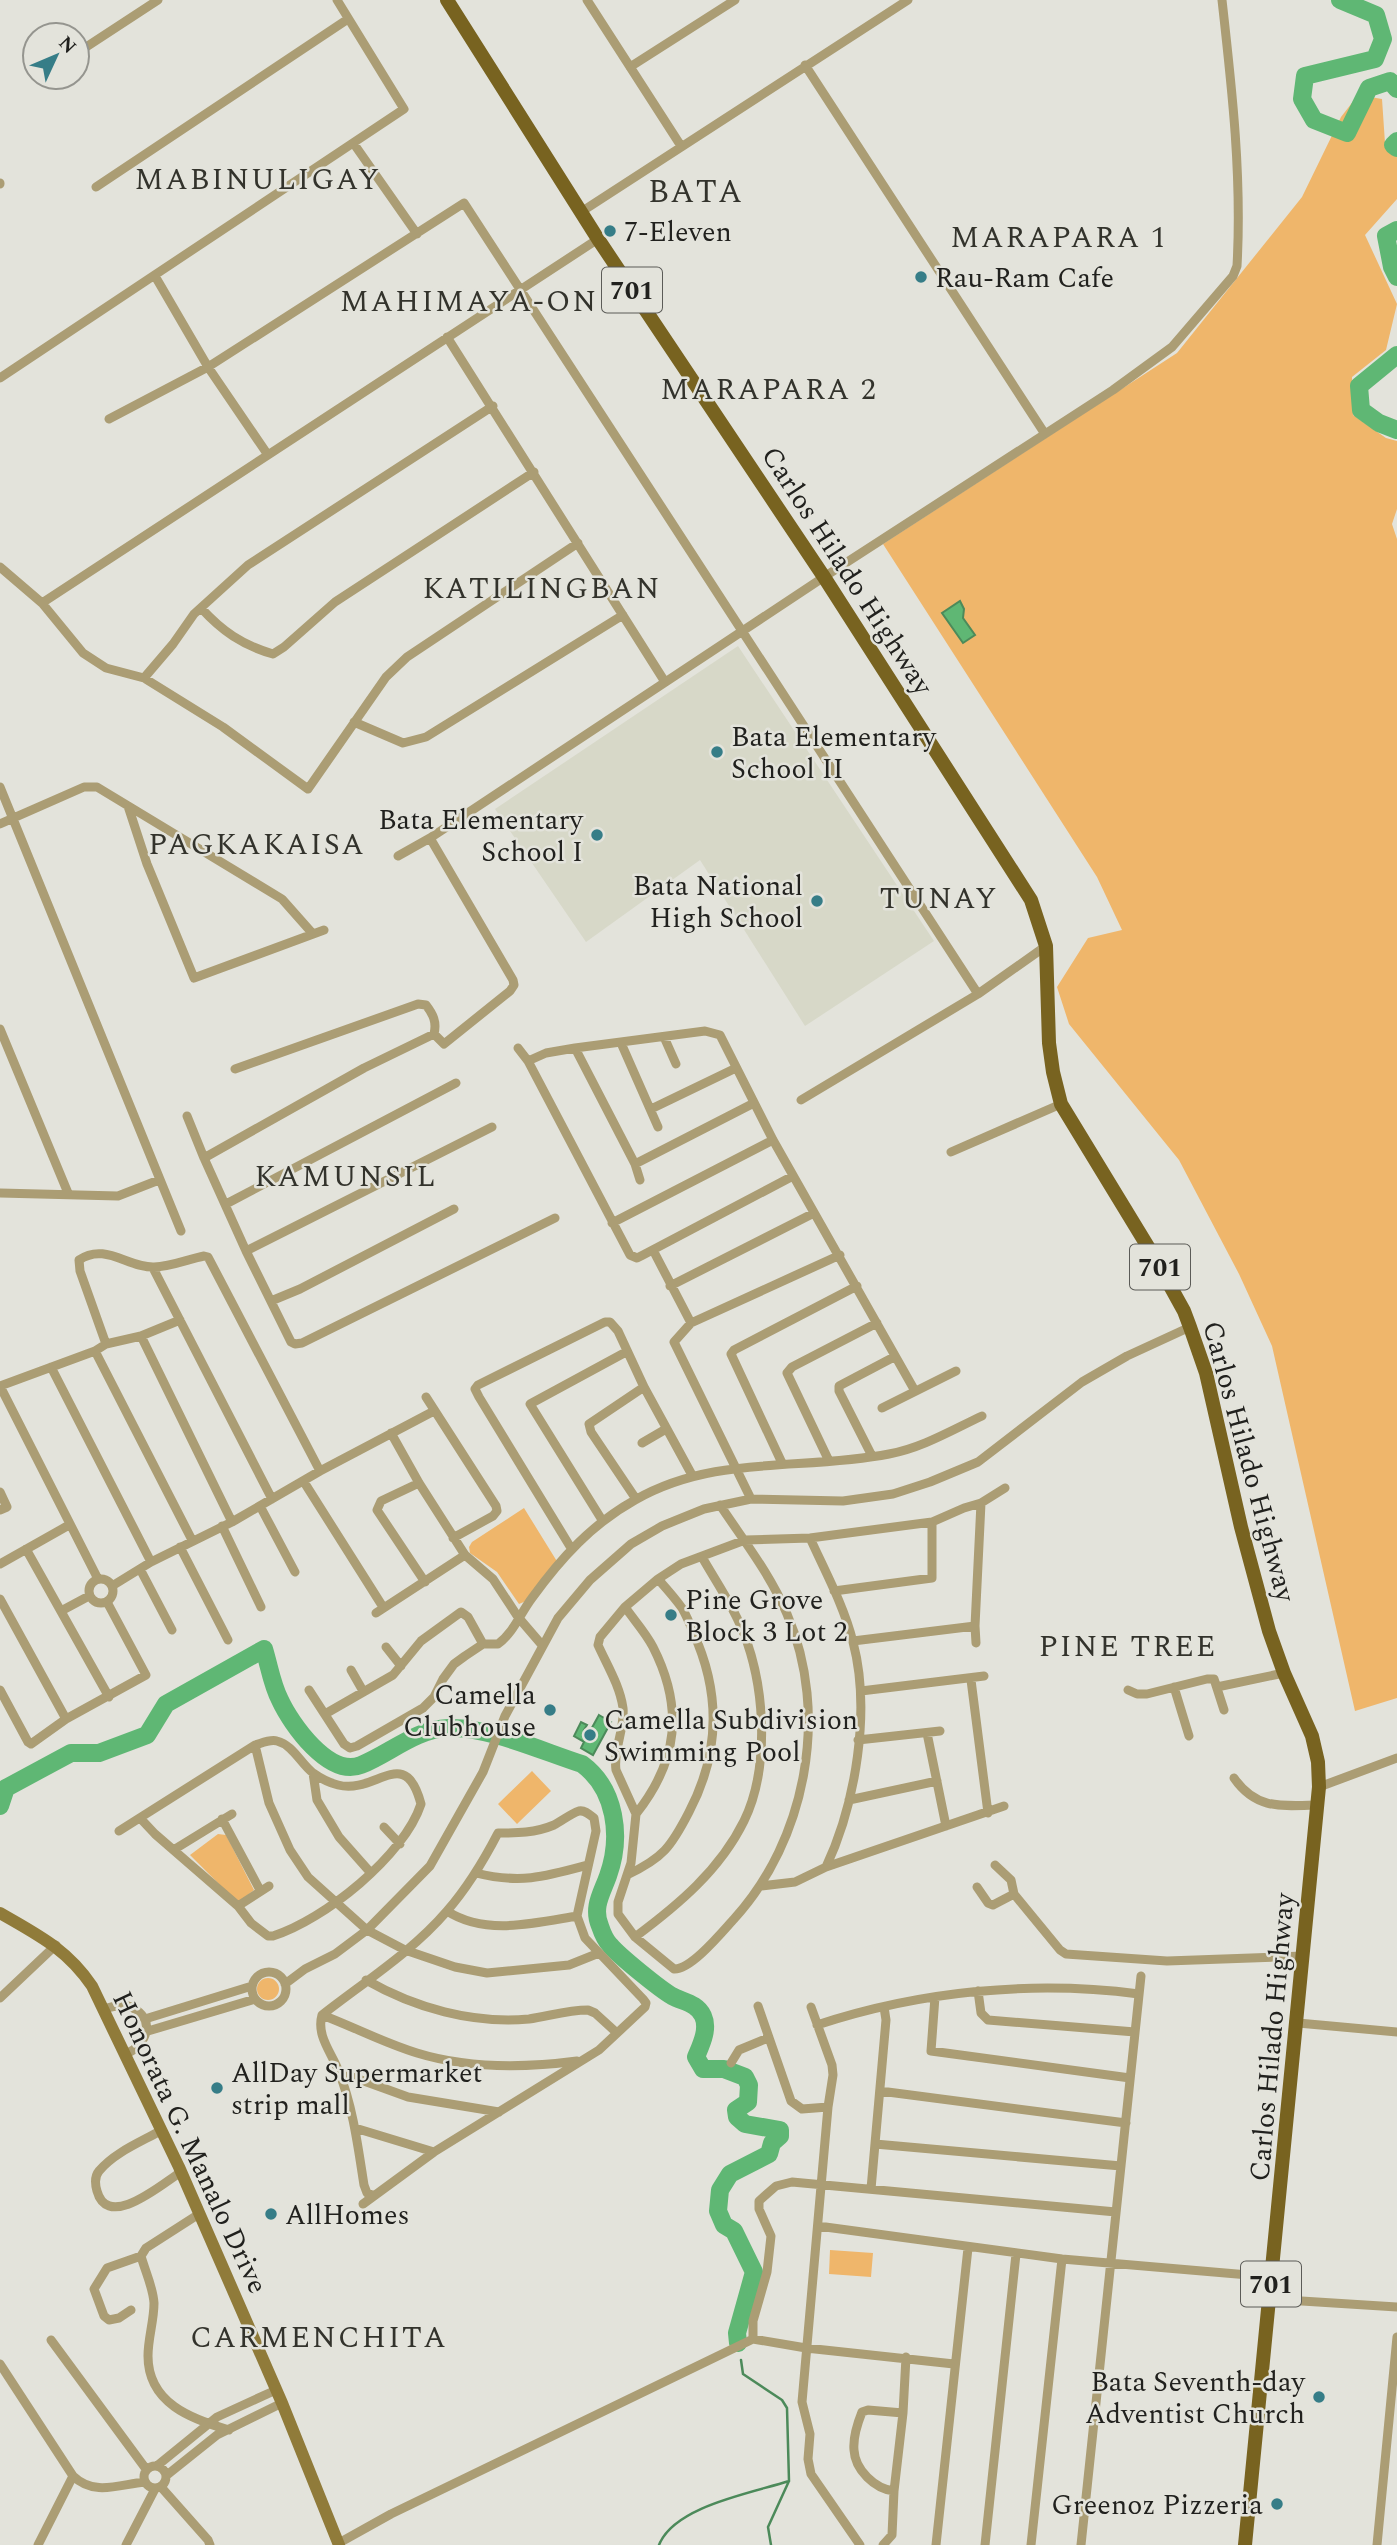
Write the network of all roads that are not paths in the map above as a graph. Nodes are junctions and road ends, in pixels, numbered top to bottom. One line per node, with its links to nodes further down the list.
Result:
1 (158, 0): 9 (street)
2 (337, 0): 8 (street)
3 (447, 0): 15 (main road, Carlos Hilado Highway / 701)
4 (587, 0): 11 (street)
5 (735, 0): 11 (street)
6 (908, 0): 10 (street)
7 (1222, 0): 25 (street)
8 (348, 19): 12 (street); 14 (street)
9 (91, 44)
10 (805, 65): 13 (street); 25 (street)
11 (630, 67): 13 (street)
12 (354, 144): 16 (street); 18 (street)
13 (681, 146): 15 (street)
14 (96, 187)
15 (581, 212): 17 (main road, Carlos Hilado Highway / 701)
16 (416, 234): 19 (street); 21 (street)
17 (598, 239): 19 (street); 30 (main road, Carlos Hilado Highway / 701)
18 (155, 276): 21 (street); 22 (street)
19 (522, 289): 20 (street); 34 (street)
20 (447, 337): 23 (street); 26 (street)
21 (208, 367): 24 (street); 26 (street)
22 (0, 378)
23 (493, 406): 27 (street); 32 (street)
24 (109, 419)
25 (1045, 434): 30 (street)
26 (268, 455): 31 (street)
27 (534, 472): 28 (street); 32 (street)
28 (578, 543): 33 (street); 37 (street)
29 (0, 567): 31 (street)
30 (824, 577): 34 (street); 46 (main road, Carlos Hilado Highway / 701)
31 (41, 603): 35 (street)
32 (201, 608): 35 (street)
33 (623, 615): 36 (street); 37 (street)
34 (742, 632): 36 (street); 47 (street)
35 (144, 678): 37 (street)
36 (665, 682): 42 (street)
37 (354, 722)
38 (0, 787): 40 (street)
39 (128, 806): 40 (street); 45 (street); 45 (street)
40 (12, 819): 41 (street); 71 (street)
41 (0, 824)
42 (430, 838): 43 (street); 49 (street)
43 (398, 856)
44 (324, 930): 45 (street)
45 (313, 934)
46 (1046, 946): 47 (street); 61 (main road, Carlos Hilado Highway / 701)
47 (978, 994): 59 (street)
48 (0, 1029): 74 (street)
49 (434, 1034): 57 (street); 68 (street)
50 (664, 1037): 51 (street); 55 (street); 56 (street)
51 (621, 1043): 53 (street); 62 (street)
52 (518, 1048): 54 (street)
53 (575, 1048): 54 (street); 69 (street)
54 (528, 1061): 79 (street)
55 (676, 1064)
56 (736, 1068): 60 (street); 62 (street)
57 (235, 1069)
58 (456, 1083): 75 (street)
59 (801, 1100)
60 (754, 1103): 66 (street); 69 (street)
61 (1061, 1104): 67 (street); 91 (main road, Carlos Hilado Highway / 701)
62 (652, 1108): 65 (street)
63 (187, 1116): 68 (street)
64 (492, 1126): 82 (street)
65 (658, 1127)
66 (773, 1140): 70 (street); 79 (street)
67 (951, 1152)
68 (204, 1158): 75 (street)
69 (635, 1164): 72 (street)
70 (793, 1176): 77 (street); 81 (street)
71 (159, 1180): 74 (street); 80 (street)
72 (640, 1180)
73 (0, 1193): 74 (street)
74 (68, 1193)
75 (226, 1204): 82 (street)
76 (454, 1209): 87 (street)
77 (814, 1213): 83 (street); 85 (street)
78 (555, 1218): 87 (street)
79 (612, 1223): 81 (street)
80 (181, 1231)
81 (653, 1250): 85 (street)
82 (246, 1251): 87 (street)
83 (840, 1255): 86 (street); 89 (street)
84 (153, 1268): 88 (street); 93 (street); 113 (street)
85 (670, 1286): 89 (street)
86 (857, 1286): 90 (street); 111 (street)
87 (271, 1301)
88 (180, 1320): 92 (street); 119 (street)
89 (691, 1323): 112 (street)
90 (877, 1323): 96 (street); 110 (street)
91 (1190, 1327): 121 (street); 166 (main road, Carlos Hilado Highway / 701)
92 (141, 1336): 93 (street); 127 (street)
93 (106, 1344): 94 (street)
94 (94, 1351): 97 (street); 133 (street)
95 (626, 1352): 100 (street); 126 (street); 136 (street)
96 (894, 1357): 101 (street); 109 (street)
97 (51, 1367): 99 (street); 140 (street)
98 (956, 1371): 101 (street)
99 (0, 1386): 129 (street)
100 (644, 1387): 106 (street); 120 (street)
101 (915, 1391): 103 (street)
102 (426, 1397): 104 (street)
103 (882, 1408)
104 (434, 1411): 107 (street); 131 (street)
105 (982, 1416): 109 (street)
106 (666, 1429): 108 (street); 114 (street)
107 (391, 1433): 113 (street); 116 (street)
108 (642, 1443)
109 (872, 1456): 110 (street)
110 (829, 1461): 111 (street)
111 (782, 1463): 112 (street)
112 (737, 1468): 114 (street); 121 (street)
113 (320, 1471): 115 (street)
114 (692, 1475): 120 (street)
115 (304, 1482): 119 (street); 146 (street)
116 (419, 1483): 131 (street); 146 (street)
117 (1005, 1488): 122 (street)
118 (0, 1492): 125 (street)
119 (272, 1499): 123 (street)
120 (636, 1499): 126 (street)
121 (751, 1499): 124 (street)
122 (981, 1503): 128 (street); 156 (street)
123 (260, 1506): 127 (street); 143 (street)
124 (720, 1506): 134 (street); 162 (street)
125 (0, 1510)
126 (602, 1520): 136 (street)
127 (232, 1522): 130 (street)
128 (932, 1522): 132 (street); 148 (street)
129 (69, 1525): 137 (street); 144 (street)
130 (222, 1526): 133 (street); 152 (street)
131 (453, 1538): 138 (street)
132 (810, 1538): 134 (street); 148 (street)
133 (192, 1540): 135 (street)
134 (745, 1540): 139 (street); 209 (street)
135 (180, 1547): 140 (street); 158 (street)
136 (571, 1548): 155 (street)
137 (26, 1549): 141 (street); 154 (street)
138 (465, 1555): 146 (street); 155 (street)
139 (702, 1557): 145 (street); 218 (street)
140 (151, 1562): 142 (street)
141 (0, 1564)
142 (139, 1569): 147 (street); 157 (street)
143 (295, 1572)
144 (98, 1579): 147 (street); 149 (street)
145 (658, 1579): 153 (street); 208 (street)
146 (425, 1582)
147 (112, 1586): 151 (street)
148 (834, 1591): 159 (street)
149 (89, 1596): 151 (street); 154 (street)
150 (0, 1599): 179 (street)
151 (107, 1602): 176 (street)
152 (261, 1606)
153 (625, 1607): 195 (street); 195 (street)
154 (61, 1611): 176 (street)
155 (518, 1617): 161 (street); 162 (street)
156 (975, 1626): 159 (street); 160 (street)
157 (172, 1630)
158 (228, 1640)
159 (853, 1641): 175 (street)
160 (976, 1643)
161 (483, 1644): 164 (street); 178 (street)
162 (542, 1645): 217 (street)
163 (386, 1647): 164 (street)
164 (401, 1666): 174 (street)
165 (351, 1670): 174 (street)
166 (1284, 1673): 170 (street); 189 (main road, Carlos Hilado Highway / 701)
167 (984, 1676): 168 (street)
168 (971, 1680): 175 (street); 193 (street)
169 (1174, 1687): 170 (street); 173 (street); 182 (street)
170 (1217, 1687): 177 (street)
171 (0, 1690): 179 (street)
172 (309, 1690): 178 (street)
173 (1128, 1690)
174 (363, 1691): 178 (street)
175 (861, 1691): 183 (street)
176 (108, 1697): 179 (street)
177 (1224, 1710)
178 (325, 1714)
179 (66, 1719)
180 (940, 1731): 181 (street)
181 (927, 1733): 183 (street); 188 (street)
182 (1189, 1736)
183 (858, 1740): 190 (street)
184 (255, 1745): 186 (street); 196 (street); 212 (street)
185 (1397, 1758): 189 (street)
186 (313, 1773): 201 (street); 206 (street)
187 (1234, 1778): 191 (street)
188 (937, 1781): 190 (street); 198 (street)
189 (1319, 1787): 191 (main road, Carlos Hilado Highway / 701)
190 (849, 1800): 205 (street)
191 (1318, 1805): 222 (main road, Carlos Hilado Highway / 701)
192 (1004, 1806): 193 (street)
193 (988, 1813): 198 (street)
194 (232, 1814): 197 (street)
195 (636, 1814): 208 (street)
196 (140, 1818): 200 (street); 202 (street)
197 (222, 1819): 202 (street); 213 (street)
198 (946, 1826): 205 (street)
199 (384, 1827): 201 (street)
200 (118, 1831)
201 (400, 1844): 206 (street)
202 (175, 1849): 213 (street)
203 (588, 1865): 207 (street); 207 (street); 216 (street)
204 (995, 1865): 211 (street)
205 (826, 1867): 209 (street)
206 (370, 1872): 212 (street)
207 (476, 1873): 214 (street)
208 (627, 1875): 218 (street)
209 (761, 1886): 218 (street)
210 (977, 1887): 211 (street)
211 (1014, 1894): 222 (street)
212 (337, 1903): 213 (street); 217 (street)
213 (238, 1906)
214 (447, 1911): 216 (street); 220 (street)
215 (0, 1913): 219 (street, Honorata G. Manalo Drive)
216 (577, 1916): 221 (street)
217 (367, 1930): 220 (street); 225 (street)
218 (635, 1937)
219 (56, 1945): 230 (street); 235 (street, Honorata G. Manalo Drive)
220 (405, 1950): 221 (street); 224 (street)
221 (599, 1953): 243 (street)
222 (1303, 1955): 238 (main road, Carlos Hilado Highway / 701)
223 (1141, 1976): 228 (street)
224 (366, 1980): 236 (street); 243 (street)
225 (285, 1984): 226 (street); 231 (street)
226 (252, 1986): 231 (street); 237 (street)
227 (978, 1991): 228 (street); 229 (street); 241 (street)
228 (1139, 1994): 241 (street)
229 (935, 1997): 234 (street); 249 (street)
230 (0, 1998)
231 (255, 1999): 240 (street)
232 (758, 2006): 244 (street)
233 (811, 2007): 239 (street)
234 (884, 2007): 239 (street); 250 (street)
235 (103, 2009): 237 (street); 245 (street, Honorata G. Manalo Drive)
236 (322, 2015): 246 (street); 248 (street)
237 (145, 2019): 240 (street)
238 (1298, 2023): 242 (street); 272 (main road, Carlos Hilado Highway / 701)
239 (817, 2025): 251 (street)
240 (148, 2031): 245 (street)
241 (1135, 2032): 249 (street)
242 (1397, 2032)
243 (617, 2033): 246 (street)
244 (768, 2038): 247 (street); 251 (street)
245 (126, 2054): 255 (street, Honorata G. Manalo Drive)
246 (579, 2061): 252 (street)
247 (731, 2063)
248 (339, 2072): 252 (street); 254 (street)
249 (1130, 2078): 253 (street)
250 (880, 2091): 253 (street); 256 (street)
251 (828, 2107): 260 (street)
252 (499, 2112): 257 (street)
253 (1126, 2123): 258 (street)
254 (355, 2129): 257 (street); 262 (street)
255 (162, 2130): 259 (street, Honorata G. Manalo Drive); 259 (street)
256 (875, 2144): 258 (street); 261 (street)
257 (434, 2152): 262 (street)
258 (1121, 2166): 264 (street)
259 (181, 2172): 265 (street, Honorata G. Manalo Drive)
260 (822, 2185): 261 (street); 266 (street); 277 (street)
261 (871, 2189): 264 (street)
262 (374, 2196): 263 (street)
263 (363, 2204)
264 (1116, 2212): 271 (street)
265 (199, 2214): 269 (street); 283 (street, Honorata G. Manalo Drive)
266 (818, 2226): 267 (street); 279 (street)
267 (968, 2248): 268 (street); 282 (street)
268 (1016, 2254): 270 (street); 301 (street)
269 (141, 2256): 275 (street); 285 (street)
270 (1062, 2259): 271 (street); 302 (street)
271 (1112, 2264): 272 (street); 303 (street)
272 (1272, 2277): 273 (main road, Carlos Hilado Highway / 701)
273 (1269, 2299): 274 (street); 304 (main road, Carlos Hilado Highway / 701)
274 (1397, 2307)
275 (131, 2310)
276 (1397, 2337): 305 (street)
277 (753, 2339): 279 (street); 294 (street)
278 (51, 2340): 288 (street)
279 (806, 2348): 280 (street); 298 (street)
280 (906, 2357): 282 (street); 284 (street)
281 (0, 2364): 290 (street)
282 (954, 2364): 300 (street)
283 (279, 2396): 285 (street); 286 (street); 294 (street, Honorata G. Manalo Drive)
284 (904, 2413): 293 (street); 293 (street)
285 (207, 2424): 286 (street); 287 (street)
286 (229, 2430): 289 (street)
287 (159, 2465): 288 (street); 289 (street)
288 (146, 2469): 291 (street)
289 (167, 2475): 292 (street)
290 (73, 2476): 291 (street); 295 (street)
291 (144, 2482): 292 (street)
292 (158, 2488): 296 (street); 297 (street)
293 (894, 2491): 299 (street)
294 (339, 2544)
295 (38, 2545)
296 (126, 2545)
297 (210, 2545)
298 (860, 2545)
299 (883, 2545)
300 (936, 2545)
301 (985, 2545)
302 (1031, 2545)
303 (1081, 2545)
304 (1245, 2545)
305 (1377, 2545)

